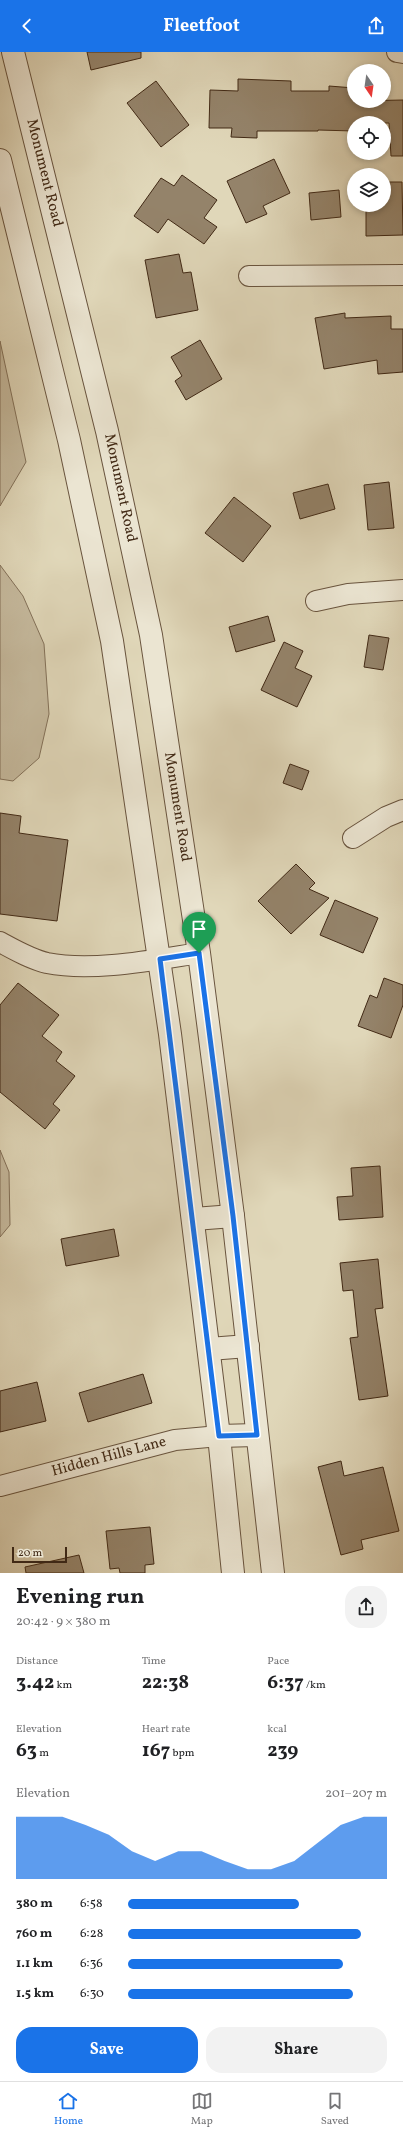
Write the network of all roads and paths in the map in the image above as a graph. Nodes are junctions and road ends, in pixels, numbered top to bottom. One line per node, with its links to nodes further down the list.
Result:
1 (13, 52): 12 (street, Monument Road)
2 (397, 52): 3 (street)
3 (403, 52)
4 (0, 160): 13 (street)
5 (403, 275): 6 (street)
6 (250, 276)
7 (403, 590): 8 (street)
8 (316, 601)
9 (403, 810): 10 (street)
10 (353, 838)
11 (0, 942): 13 (street)
12 (199, 953): 13 (street); 14 (street, Monument Road)
13 (160, 959): 15 (street)
14 (233, 1216): 15 (street); 16 (street, Monument Road)
15 (194, 1219): 17 (street)
16 (248, 1346): 17 (street); 18 (street, Monument Road)
17 (209, 1349): 19 (street)
18 (257, 1435): 19 (street); 22 (street, Monument Road)
19 (219, 1436): 20 (street, Hidden Hills Lane); 21 (street)
20 (0, 1486)
21 (233, 1573)
22 (273, 1573)

